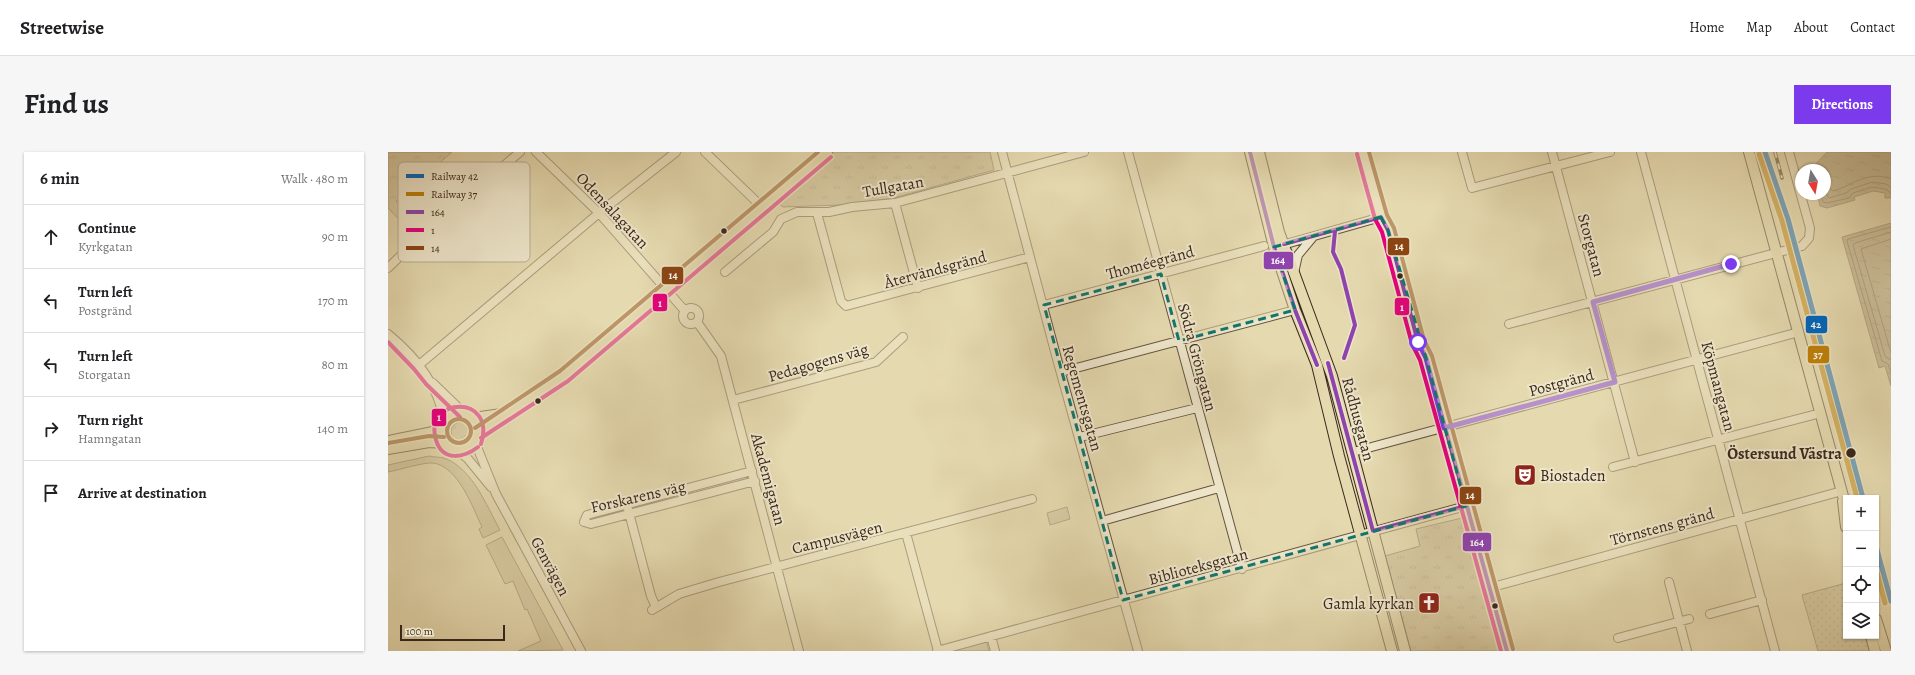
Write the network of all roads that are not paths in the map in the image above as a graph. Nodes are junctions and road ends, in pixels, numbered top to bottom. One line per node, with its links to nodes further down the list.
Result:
1 (520, 152): 18 (street)
2 (536, 152): 24 (street, Odensalagatan)
3 (676, 152): 24 (street)
4 (706, 152): 22 (street)
5 (827, 152): 22 (main road)
6 (1002, 152): 20 (street, Regementsgatan)
7 (1084, 152): 20 (street, Tullgatan)
8 (1128, 152): 33 (street, Södra Gröngatan)
9 (1250, 152): 27 (main road, Rådhusgatan)
10 (1258, 152): 27 (main road, Rådhusgatan)
11 (1363, 152): 25 (street)
12 (1462, 152): 19 (street)
13 (1552, 152): 19 (street, Storgatan)
14 (1610, 152): 19 (street)
15 (1641, 152): 35 (street, Köpmangatan)
16 (1749, 152): 28 (main road)
17 (1789, 152): 28 (street)
18 (508, 162)
19 (1556, 167): 38 (street, Storgatan)
20 (1007, 174): 21 (street, Tullgatan); 29 (street, Regementsgatan)
21 (895, 203): 23 (street, Tullgatan); 36 (street)
22 (761, 206): 37 (main road)
23 (817, 213): 32 (street, Tullgatan); 36 (street, Återvändsgränd)
24 (599, 214): 37 (street, Odensalagatan); 48 (street)
25 (1381, 217): 26 (street, Thoméegränd); 59 (street)
26 (1313, 237): 27 (street, Thoméegränd); 34 (street)
27 (1274, 246): 33 (street, Thoméegränd); 34 (main road, Rådhusgatan); 40 (main road, Rådhusgatan)
28 (1778, 253): 35 (street); 43 (main road)
29 (1030, 257): 36 (street, Återvändsgränd); 39 (street, Regementsgatan)
30 (398, 258): 31 (street)
31 (388, 268)
32 (725, 272)
33 (1161, 274): 39 (street, Thoméegränd); 46 (street, Södra Gröngatan)
34 (1294, 274): 67 (main road, Rådhusgatan)
35 (1675, 278): 38 (street); 47 (street, Köpmangatan)
36 (918, 288)
37 (666, 290): 41 (street, Odensalagatan); 55 (main road)
38 (1593, 302): 42 (street); 51 (street, Storgatan)
39 (1044, 305): 49 (street, Regementsgatan)
40 (1295, 310): 46 (street); 87 (main road, Rådhusgatan)
41 (685, 311): 52 (street, Akademigatan)
42 (1509, 324)
43 (1799, 332): 47 (street, Postgränd); 56 (main road)
44 (388, 334): 48 (street)
45 (903, 337): 52 (street, Pedagogens väg)
46 (1179, 342): 49 (street); 53 (street, Södra Gröngatan)
47 (1697, 360): 51 (street, Postgränd); 62 (street, Köpmangatan)
48 (419, 365): 50 (street)
49 (1061, 372): 60 (street, Regementsgatan)
50 (430, 380): 54 (street); 58 (street)
51 (1615, 382): 59 (street, Postgränd); 68 (street, Storgatan)
52 (733, 400): 70 (street, Akademigatan)
53 (1197, 408): 60 (street); 73 (street, Södra Gröngatan)
54 (464, 413): 57 (main road); 58 (main road)
55 (506, 413): 57 (main road); 61 (main road)
56 (1821, 413): 62 (street); 75 (main road)
57 (474, 418): 61 (main road)
58 (442, 424): 63 (main road); 64 (main road)
59 (1444, 428): 67 (street, Postgränd); 81 (street)
60 (1080, 437): 84 (street, Regementsgatan)
61 (477, 438): 66 (main road); 76 (street, Genvägen)
62 (1719, 440): 68 (street); 83 (street, Köpmangatan)
63 (388, 441)
64 (444, 443): 65 (main road); 66 (main road)
65 (388, 449)
66 (457, 450): 76 (street, Genvägen)
67 (1353, 452): 85 (main road, Rådhusgatan)
68 (1635, 462): 69 (street)
69 (1613, 467)
70 (752, 471): 71 (street, Akademigatan); 72 (street, Forskarens väg)
71 (755, 481): 74 (street, Forskarens väg); 88 (street, Akademigatan)
72 (711, 482): 74 (street); 80 (street, Forskarens väg)
73 (1219, 488): 84 (street); 89 (street, Södra Gröngatan)
74 (714, 492): 82 (street, Forskarens väg)
75 (1842, 492): 77 (main road); 79 (main road); 83 (street, Törnstens gränd)
76 (496, 494): 100 (street, Genvägen)
77 (1843, 496)
78 (1032, 499): 86 (street, Campusvägen)
79 (1843, 501)
80 (627, 505): 82 (street); 82 (street, Forskarens väg)
81 (1466, 506): 83 (street, Törnstens gränd); 85 (street, Biblioteksgatan)
82 (629, 514): 88 (street, Campusvägen)
83 (1740, 519): 92 (street, Köpmangatan)
84 (1102, 520): 91 (street, Regementsgatan)
85 (1373, 531): 87 (street, Biblioteksgatan); 106 (main road, Rådhusgatan)
86 (906, 534): 88 (street, Campusvägen); 102 (street)
87 (1360, 535): 89 (street, Biblioteksgatan); 105 (main road, Rådhusgatan)
88 (777, 566): 101 (street, Akademigatan)
89 (1242, 569): 91 (street, Biblioteksgatan)
90 (1669, 582): 95 (street)
91 (1123, 600): 97 (street, Biblioteksgatan); 104 (street, Regementsgatan)
92 (1762, 600): 93 (street); 108 (street, Köpmangatan)
93 (1710, 614)
94 (1689, 620): 95 (street)
95 (1680, 622): 98 (street); 107 (street)
96 (1879, 629): 110 (main road)
97 (991, 636): 102 (street, Biblioteksgatan); 103 (street)
98 (1618, 638)
99 (1873, 639): 109 (main road)
100 (581, 651)
101 (799, 651)
102 (938, 651)
103 (995, 651)
104 (1138, 651)
105 (1392, 651)
106 (1405, 651)
107 (1687, 651)
108 (1775, 651)
109 (1876, 651)
110 (1886, 651)

